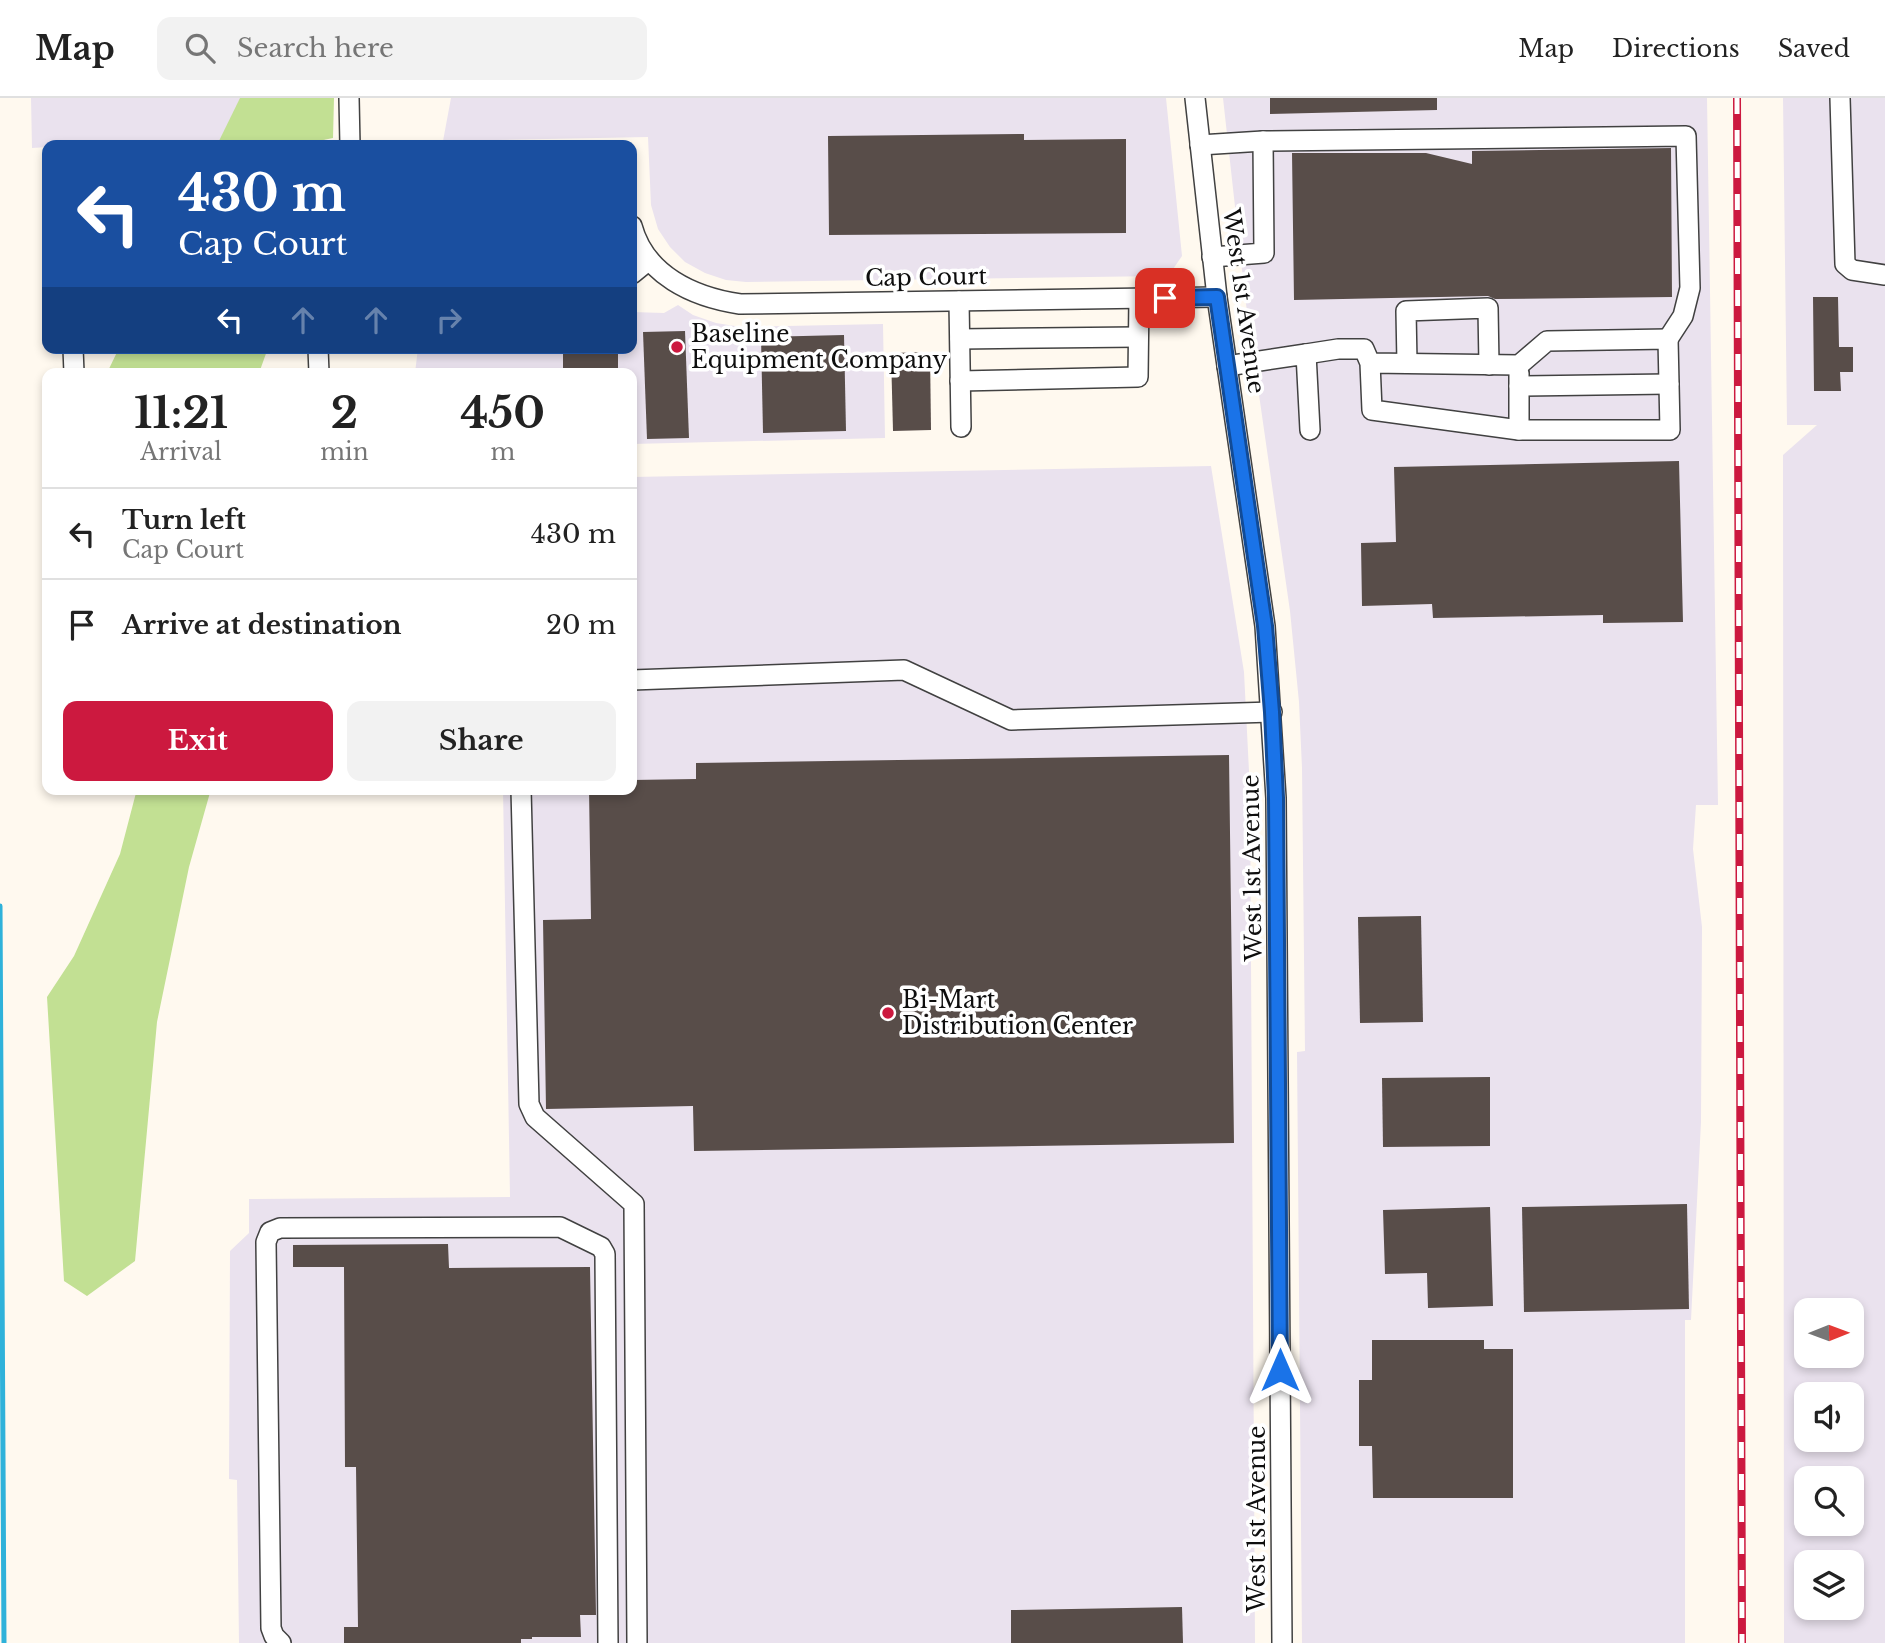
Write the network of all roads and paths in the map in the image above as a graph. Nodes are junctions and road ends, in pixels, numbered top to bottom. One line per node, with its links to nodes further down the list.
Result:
1 (349, 98): 4 (street)
2 (1195, 98): 6 (street, West 1st Avenue)
3 (1840, 98): 11 (street)
4 (350, 139)
5 (1263, 141): 6 (street); 8 (street); 17 (street)
6 (1200, 145): 8 (street, West 1st Avenue)
7 (637, 243): 9 (street, Cap Court)
8 (1212, 257): 12 (street, West 1st Avenue)
9 (648, 261): 10 (street); 14 (street, Cap Court)
10 (637, 270)
11 (1885, 275)
12 (1217, 297): 13 (street, Cap Court); 23 (street, West 1st Avenue)
13 (1139, 298): 14 (street, Cap Court); 15 (street)
14 (959, 301): 16 (street)
15 (1138, 337): 16 (street); 24 (street)
16 (960, 339): 24 (street)
17 (1668, 339): 22 (street); 25 (street)
18 (1306, 354): 19 (street); 23 (street); 28 (street)
19 (1370, 363): 20 (street); 29 (street)
20 (1407, 363): 21 (street); 21 (street)
21 (1489, 365): 22 (street)
22 (1520, 365): 26 (street)
23 (1227, 366): 31 (street, West 1st Avenue)
24 (960, 381): 27 (street)
25 (1669, 384): 26 (street); 29 (street)
26 (1519, 386): 29 (street)
27 (961, 427)
28 (1310, 430)
29 (1519, 430)
30 (637, 681): 31 (street)
31 (1272, 712): 36 (street, West 1st Avenue)
32 (521, 795): 35 (street)
33 (281, 1643): 34 (street)
34 (608, 1643)
35 (637, 1643)
36 (1282, 1643)

